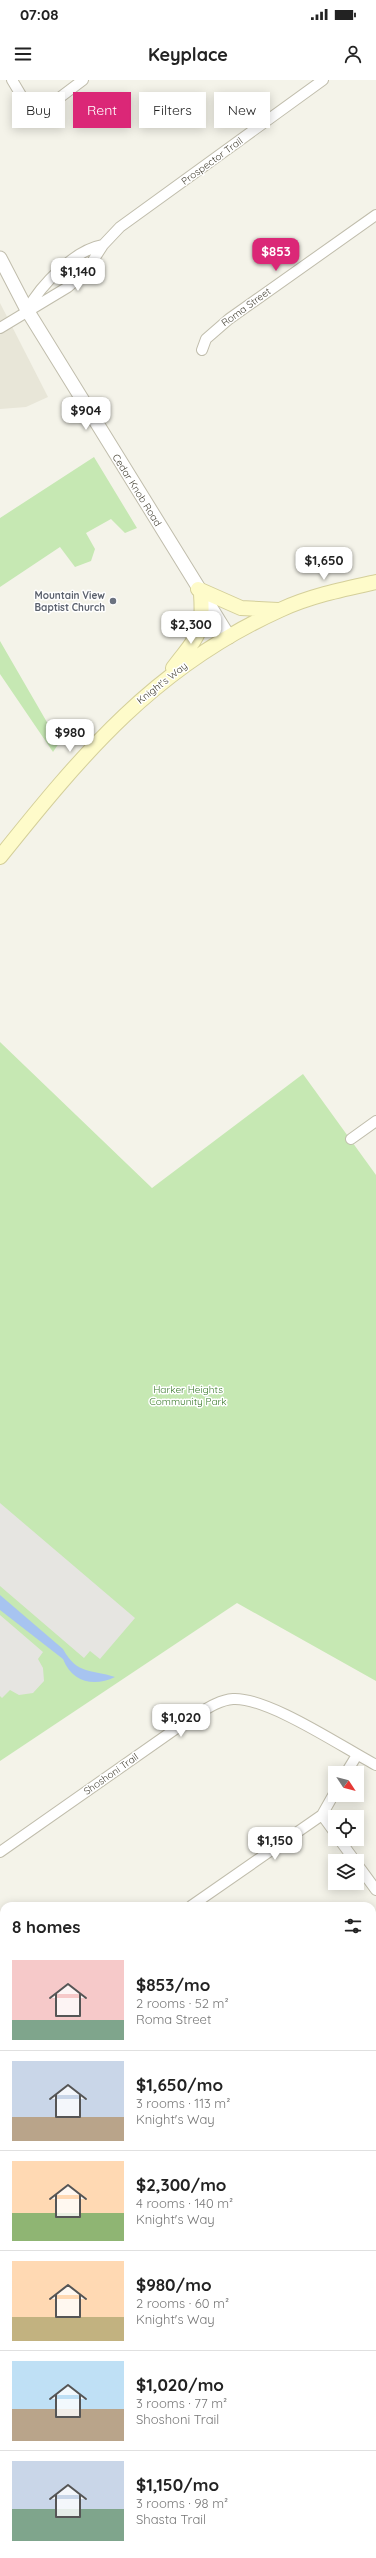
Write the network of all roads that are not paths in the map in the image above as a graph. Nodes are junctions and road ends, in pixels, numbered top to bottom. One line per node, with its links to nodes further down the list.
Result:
1 (12, 80): 2 (street)
2 (83, 80)
3 (323, 80): 5 (street, Prospector Trail)
4 (376, 215): 9 (street, Roma Street)
5 (103, 245): 7 (street, Prospector Trail); 7 (street, Prospector Trail)
6 (0, 258): 7 (street, Cedar Knob Road)
7 (27, 310): 8 (street); 11 (street, Cedar Knob Road)
8 (0, 328)
9 (202, 350)
10 (376, 582): 12 (main road, Knight's Way)
11 (199, 591): 12 (main road); 13 (street, Cedar Knob Road); 14 (main road)
12 (281, 610): 13 (main road, Knight's Way)
13 (229, 637): 14 (main road, Knight's Way)
14 (167, 677): 15 (main road, Knight's Way)
15 (0, 857)
16 (376, 1121): 17 (street)
17 (351, 1140)
18 (357, 1755): 19 (street, Shoshoni Trail); 20 (street); 24 (street, Shoshoni Trail)
19 (376, 1764)
20 (350, 1766)
21 (329, 1802): 22 (street)
22 (322, 1815): 23 (street); 27 (street)
23 (328, 1823)
24 (0, 1852)
25 (364, 1874): 26 (street)
26 (376, 1890)
27 (196, 1902)

